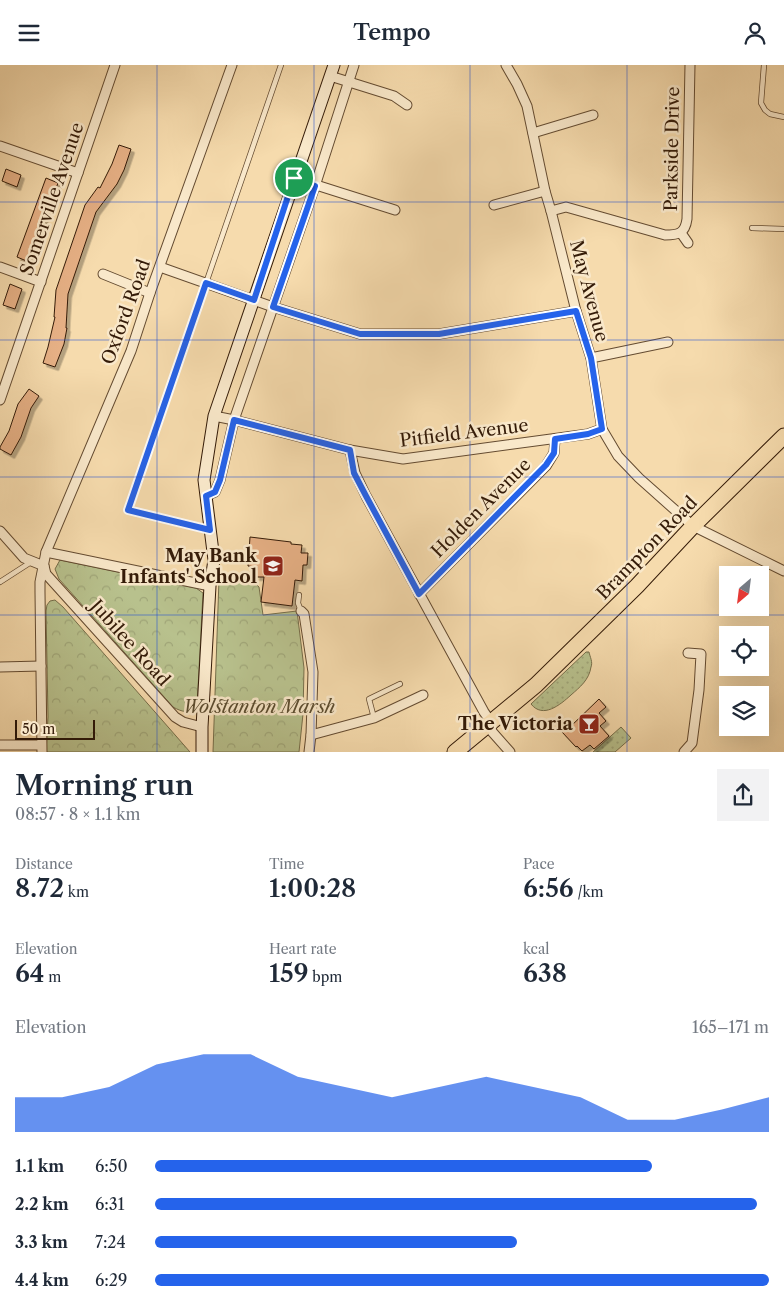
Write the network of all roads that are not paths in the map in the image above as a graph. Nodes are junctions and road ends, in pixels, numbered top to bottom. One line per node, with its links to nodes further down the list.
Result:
1 (115, 65): 15 (street, Somerville Avenue)
2 (232, 65): 27 (street, Oxford Road)
3 (281, 65): 30 (lane)
4 (354, 65): 9 (street)
5 (690, 65): 24 (street, Parkside Drive)
6 (764, 65): 12 (lane)
7 (508, 66): 13 (street, May Avenue)
8 (332, 71): 9 (street); 16 (main road)
9 (349, 81): 10 (street); 17 (street)
10 (408, 105)
11 (593, 115): 13 (street)
12 (784, 117)
13 (533, 133): 18 (street, May Avenue)
14 (0, 146): 15 (street)
15 (78, 173): 29 (street, Somerville Avenue)
16 (294, 178): 17 (street); 32 (main road)
17 (315, 186): 20 (street); 33 (street)
18 (545, 191): 19 (street); 21 (street, May Avenue)
19 (494, 205)
20 (395, 210)
21 (551, 211): 24 (street, Parkside Drive); 34 (street, May Avenue)
22 (752, 228): 23 (lane)
23 (784, 229)
24 (682, 233): 25 (street, Parkside Drive)
25 (688, 243)
26 (0, 267): 29 (street)
27 (160, 267): 30 (street); 31 (street, Oxford Road)
28 (103, 274): 31 (street)
29 (41, 282): 37 (street, Somerville Avenue)
30 (206, 283): 32 (street); 46 (lane)
31 (150, 293): 48 (street, Oxford Road)
32 (254, 300): 33 (street); 38 (main road)
33 (273, 307): 34 (street); 39 (street)
34 (576, 311): 36 (street, May Avenue)
35 (668, 342): 36 (street)
36 (591, 358): 40 (street, May Avenue)
37 (0, 400)
38 (214, 416): 39 (street, Pitfield Avenue); 44 (main road)
39 (234, 420): 43 (street, Pitfield Avenue); 44 (street)
40 (602, 429): 42 (street, Pitfield Avenue); 45 (street, May Avenue)
41 (784, 436): 45 (highway, Brampton Road)
42 (555, 439): 43 (street, Pitfield Avenue); 54 (street, Holden Avenue)
43 (350, 450): 54 (street)
44 (206, 496): 46 (main road)
45 (693, 526): 51 (street, May Avenue); 63 (highway, Brampton Road)
46 (210, 530): 53 (main road)
47 (0, 531): 49 (street)
48 (46, 552): 50 (street, Oxford Road); 53 (street)
49 (32, 561): 50 (street); 52 (lane)
50 (44, 566): 58 (street, Oxford Road); 64 (street, Jubilee Road)
51 (784, 571)
52 (0, 582)
53 (210, 586): 64 (main road)
54 (419, 594): 63 (street)
55 (299, 595): 56 (lane)
56 (301, 611): 65 (street)
57 (688, 653): 72 (street)
58 (41, 666): 59 (street); 67 (street, Oxford Road)
59 (0, 667)
60 (400, 684): 62 (lane)
61 (423, 695): 62 (street)
62 (374, 718): 65 (street)
63 (489, 724): 70 (highway, Brampton Road); 71 (street)
64 (202, 727): 68 (main road)
65 (311, 735): 69 (street)
66 (0, 745): 67 (street)
67 (42, 749)
68 (202, 752)
69 (309, 752)
70 (456, 752)
71 (510, 752)
72 (684, 752)

